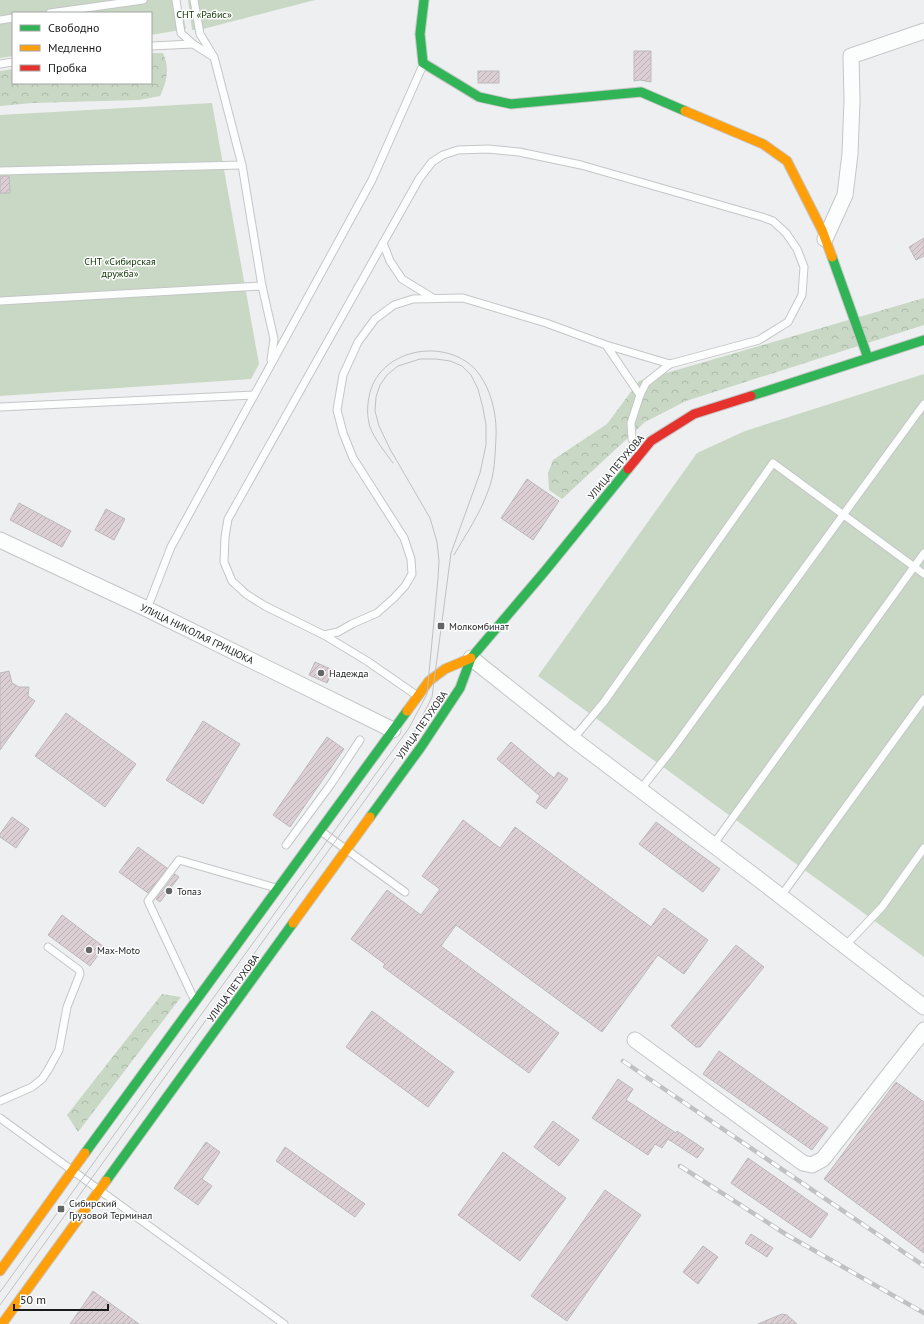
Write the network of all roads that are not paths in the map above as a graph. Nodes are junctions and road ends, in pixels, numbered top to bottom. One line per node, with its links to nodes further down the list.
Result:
1 (143, 0): 5 (lane)
2 (176, 0): 9 (lane)
3 (194, 0): 11 (lane)
4 (424, 0): 13 (main road)
5 (57, 12)
6 (12, 18): 7 (lane)
7 (0, 20)
8 (924, 32): 17 (street)
9 (193, 44): 10 (lane); 11 (lane)
10 (152, 46)
11 (214, 57): 15 (lane)
12 (12, 62): 14 (lane)
13 (424, 63): 17 (main road); 25 (lane)
14 (0, 64)
15 (242, 165): 16 (lane); 19 (lane)
16 (0, 171)
17 (825, 239): 24 (main road)
18 (383, 242): 20 (lane); 26 (lane); 38 (lane)
19 (262, 286): 21 (lane); 25 (lane)
20 (434, 298): 23 (lane); 38 (lane)
21 (0, 301)
22 (924, 340): 24 (main road, УЛИЦА ПЕТУХОВА)
23 (606, 345): 26 (lane); 28 (lane)
24 (868, 358): 31 (main road, УЛИЦА ПЕТУХОВА)
25 (271, 364): 27 (lane)
26 (670, 364): 28 (lane)
27 (254, 395): 30 (lane); 37 (lane)
28 (640, 396): 31 (lane)
29 (924, 404): 32 (lane)
30 (0, 407)
31 (640, 454): 39 (main road, УЛИЦА ПЕТУХОВА)
32 (844, 515): 35 (lane); 43 (lane); 46 (lane)
33 (0, 540): 37 (street, УЛИЦА НИКОЛАЯ ГРИЦЮКА)
34 (924, 553): 35 (lane)
35 (914, 566): 36 (lane); 48 (lane)
36 (924, 574)
37 (147, 609): 42 (street, УЛИЦА НИКОЛАЯ ГРИЦЮКА)
38 (324, 635): 40 (lane)
39 (471, 658): 40 (main road, УЛИЦА ПЕТУХОВА); 43 (street); 51 (main road, УЛИЦА ПЕТУХОВА)
40 (417, 696): 42 (main road, УЛИЦА ПЕТУХОВА)
41 (924, 699): 54 (lane)
42 (393, 730): 45 (main road, УЛИЦА ПЕТУХОВА)
43 (572, 739): 46 (street)
44 (360, 740): 45 (lane)
45 (338, 790): 47 (main road, УЛИЦА ПЕТУХОВА); 49 (lane)
46 (640, 790): 48 (street)
47 (320, 830): 51 (lane); 52 (main road, УЛИЦА ПЕТУХОВА)
48 (713, 844): 54 (street)
49 (286, 845)
50 (924, 848): 55 (lane)
51 (347, 849): 53 (lane); 64 (main road, УЛИЦА ПЕТУХОВА)
52 (278, 888): 57 (main road, УЛИЦА ПЕТУХОВА); 57 (lane)
53 (405, 892)
54 (781, 896): 55 (street)
55 (845, 946): 58 (street)
56 (48, 947): 61 (lane)
57 (195, 1002): 63 (main road, УЛИЦА ПЕТУХОВА)
58 (922, 1002)
59 (924, 1030): 60 (street)
60 (635, 1040)
61 (0, 1101)
62 (0, 1118): 63 (lane)
63 (73, 1170): 64 (lane); 65 (main road, УЛИЦА ПЕТУХОВА)
64 (99, 1190): 66 (main road, УЛИЦА ПЕТУХОВА); 67 (lane)
65 (0, 1271)
66 (2, 1324)
67 (284, 1324)

